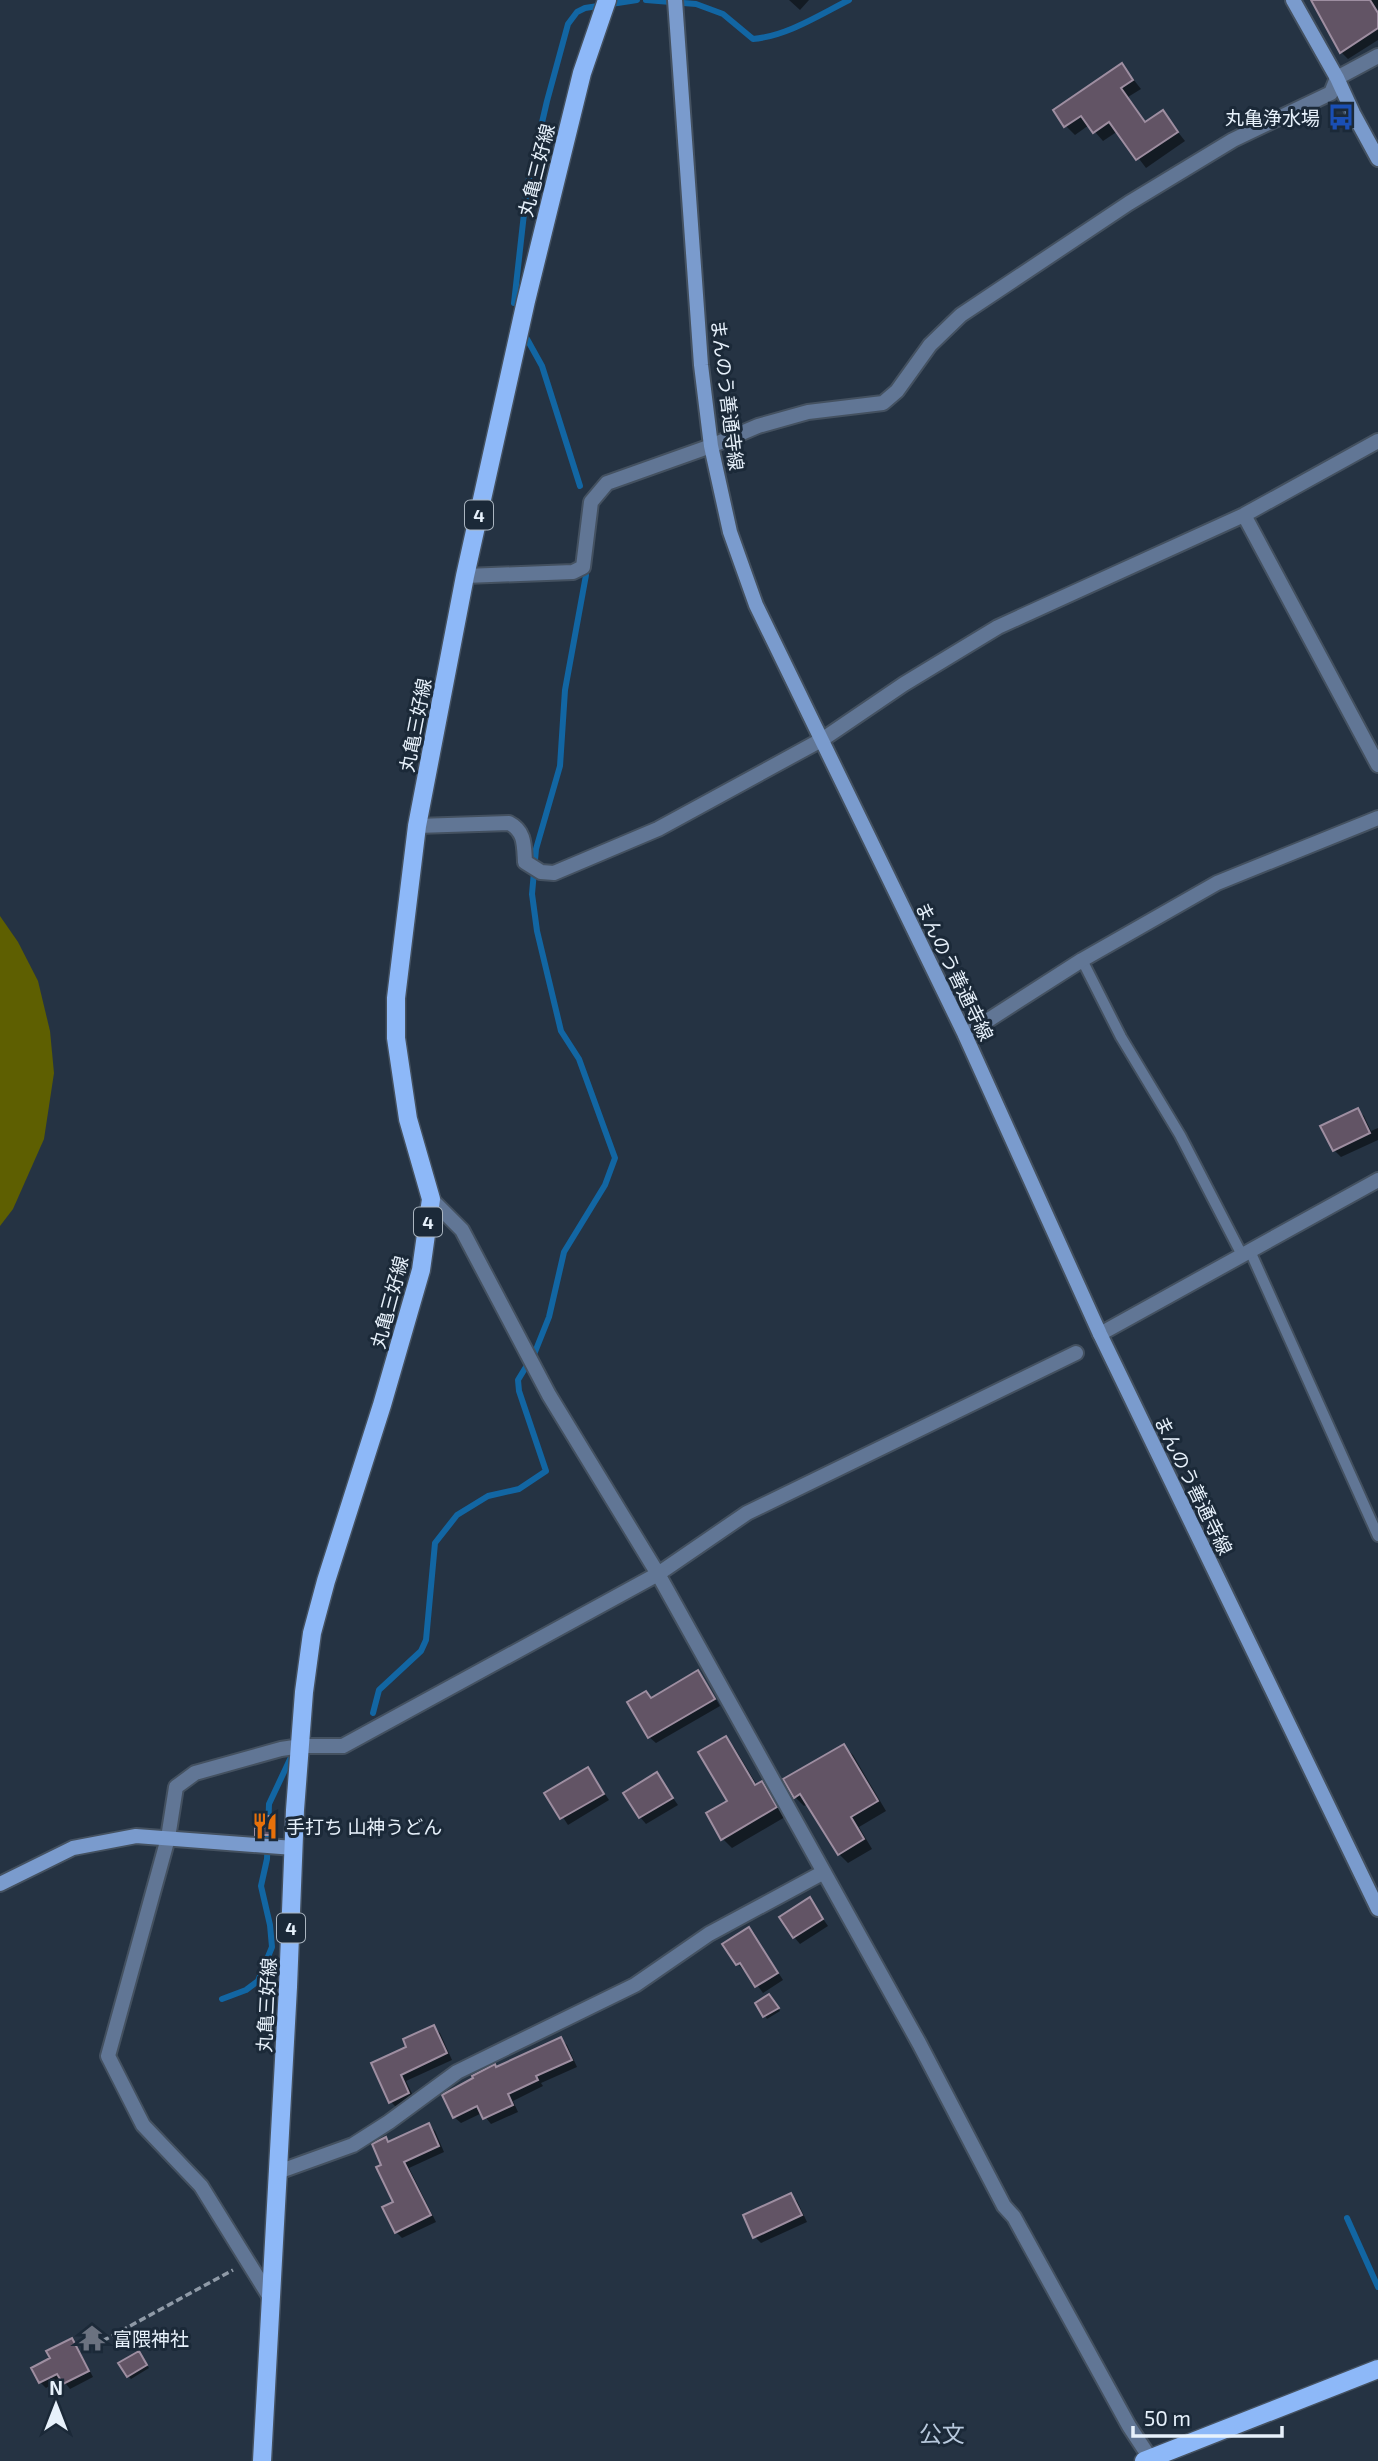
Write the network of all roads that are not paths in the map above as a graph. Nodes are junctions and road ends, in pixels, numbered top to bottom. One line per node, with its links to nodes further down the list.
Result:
1 (607, 0): 10 (main road, 丸亀三好線 / 4)
2 (675, 0): 8 (main road, まんのう善通寺線)
3 (1293, 0): 5 (main road)
4 (1378, 56): 5 (street)
5 (1337, 78): 6 (main road); 8 (street)
6 (1378, 159)
7 (1378, 441): 9 (street)
8 (711, 446): 10 (street); 11 (main road, まんのう善通寺線)
9 (1244, 515): 11 (street); 12 (street)
10 (466, 576): 14 (main road, 丸亀三好線 / 4)
11 (823, 739): 14 (street); 16 (main road, まんのう善通寺線)
12 (1378, 765)
13 (1378, 818): 15 (street)
14 (416, 826): 18 (main road, 丸亀三好線 / 4)
15 (1082, 960): 16 (street); 19 (lane)
16 (965, 1035): 20 (main road, まんのう善通寺線)
17 (1378, 1180): 19 (street)
18 (430, 1199): 23 (street); 24 (main road, 丸亀三好線 / 4)
19 (1246, 1253): 20 (street); 22 (lane)
20 (1100, 1334): 29 (main road, まんのう善通寺線)
21 (1076, 1353): 23 (street)
22 (1378, 1536)
23 (658, 1574): 24 (street); 27 (street)
24 (301, 1746): 25 (street); 26 (main road, 丸亀三好線 / 4)
25 (168, 1838): 26 (main road); 28 (main road); 31 (street)
26 (287, 1848): 30 (main road, 丸亀三好線 / 4)
27 (824, 1872): 30 (street); 33 (street)
28 (0, 1884)
29 (1378, 1909)
30 (278, 2172): 31 (main road, 丸亀三好線 / 4)
31 (271, 2299): 34 (main road, 丸亀三好線 / 4)
32 (1378, 2369): 33 (main road)
33 (1149, 2460)
34 (262, 2461)

